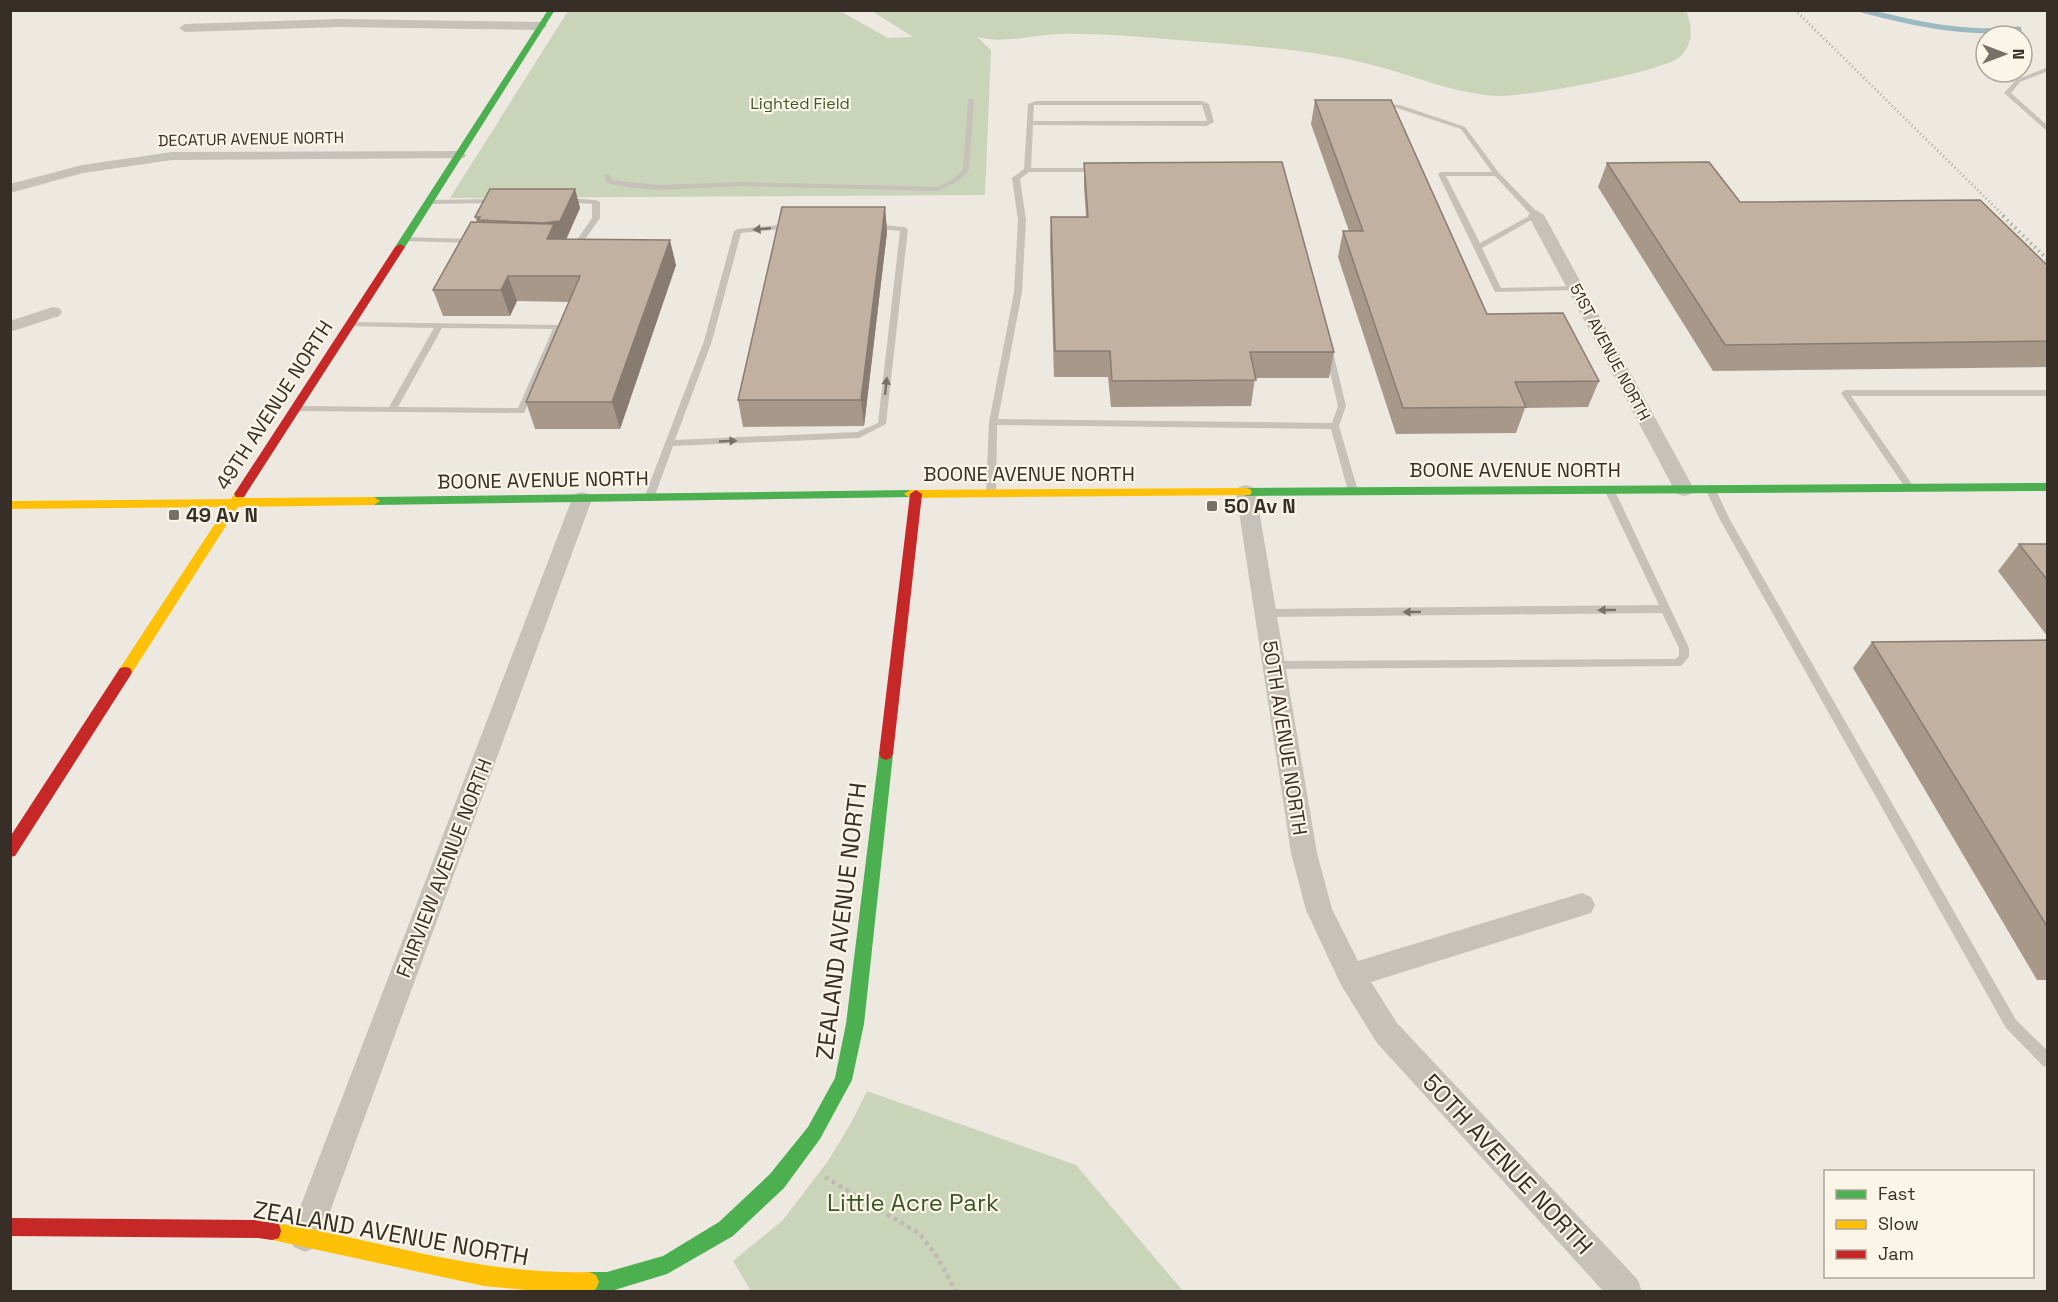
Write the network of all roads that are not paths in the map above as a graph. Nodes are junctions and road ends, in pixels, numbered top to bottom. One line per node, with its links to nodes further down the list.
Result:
1 (552, 10): 2 (street, 49TH AVENUE NORTH)
2 (542, 26): 3 (street); 11 (street, 49TH AVENUE NORTH)
3 (185, 28)
4 (2048, 69): 7 (lane)
5 (971, 100): 15 (lane)
6 (1375, 106): 14 (lane)
7 (2033, 116): 8 (lane); 10 (lane)
8 (2048, 117)
9 (1030, 123): 9 (lane); 12 (lane)
10 (2048, 130)
11 (459, 155): 16 (street, DECATUR AVENUE NORTH); 19 (street, 49TH AVENUE NORTH)
12 (1027, 170): 13 (lane); 36 (lane)
13 (1110, 171)
14 (1497, 174): 20 (lane); 26 (lane)
15 (607, 175)
16 (10, 189)
17 (553, 200): 25 (lane)
18 (509, 201): 19 (lane)
19 (428, 202): 23 (street, 49TH AVENUE NORTH)
20 (1536, 215): 26 (lane); 27 (street, 51ST AVENUE NORTH)
21 (801, 225): 38 (lane, one-way to 38)
22 (871, 226): 38 (lane, one-way to 22)
23 (404, 239): 24 (lane); 29 (street, 49TH AVENUE NORTH)
24 (479, 242)
25 (559, 245)
26 (1478, 247): 27 (lane)
27 (1575, 288): 43 (street, 51ST AVENUE NORTH)
28 (53, 312): 31 (street)
29 (350, 324): 30 (lane); 34 (street, 49TH AVENUE NORTH)
30 (440, 325): 35 (lane); 35 (lane)
31 (10, 327)
32 (1325, 338): 37 (lane)
33 (2048, 393): 39 (lane)
34 (295, 409): 35 (lane); 50 (street, 49TH AVENUE NORTH)
35 (392, 410)
36 (993, 422): 37 (lane); 47 (lane)
37 (1335, 426): 44 (lane)
38 (670, 443): 48 (lane)
39 (1909, 487): 40 (street, BOONE AVENUE NORTH); 41 (street, BOONE AVENUE NORTH)
40 (2048, 487)
41 (1710, 488): 43 (street, BOONE AVENUE NORTH); 59 (lane)
42 (1610, 489): 43 (street, BOONE AVENUE NORTH); 44 (street, BOONE AVENUE NORTH); 52 (lane)
43 (1684, 489)
44 (1353, 491): 45 (street, BOONE AVENUE NORTH)
45 (1246, 492): 47 (street, BOONE AVENUE NORTH); 53 (street, 50TH AVENUE NORTH)
46 (916, 494): 47 (street, BOONE AVENUE NORTH); 48 (street, BOONE AVENUE NORTH); 61 (street, ZEALAND AVENUE NORTH)
47 (991, 494)
48 (649, 498): 49 (street, BOONE AVENUE NORTH)
49 (582, 499): 50 (street, BOONE AVENUE NORTH); 61 (street, FAIRVIEW AVENUE NORTH)
50 (235, 501): 51 (street, BOONE AVENUE NORTH); 55 (street, 49TH AVENUE NORTH)
51 (10, 505)
52 (1666, 609): 53 (lane, one-way to 53); 54 (lane)
53 (1266, 613): 54 (street, 50TH AVENUE NORTH)
54 (1273, 665): 58 (street, 50TH AVENUE NORTH)
55 (21, 819): 56 (street, 49TH AVENUE NORTH)
56 (10, 850)
57 (1582, 905): 58 (street)
58 (1351, 976): 62 (street, 50TH AVENUE NORTH)
59 (2048, 1062)
60 (10, 1227): 61 (street, ZEALAND AVENUE NORTH)
61 (305, 1236)
62 (1626, 1292)

